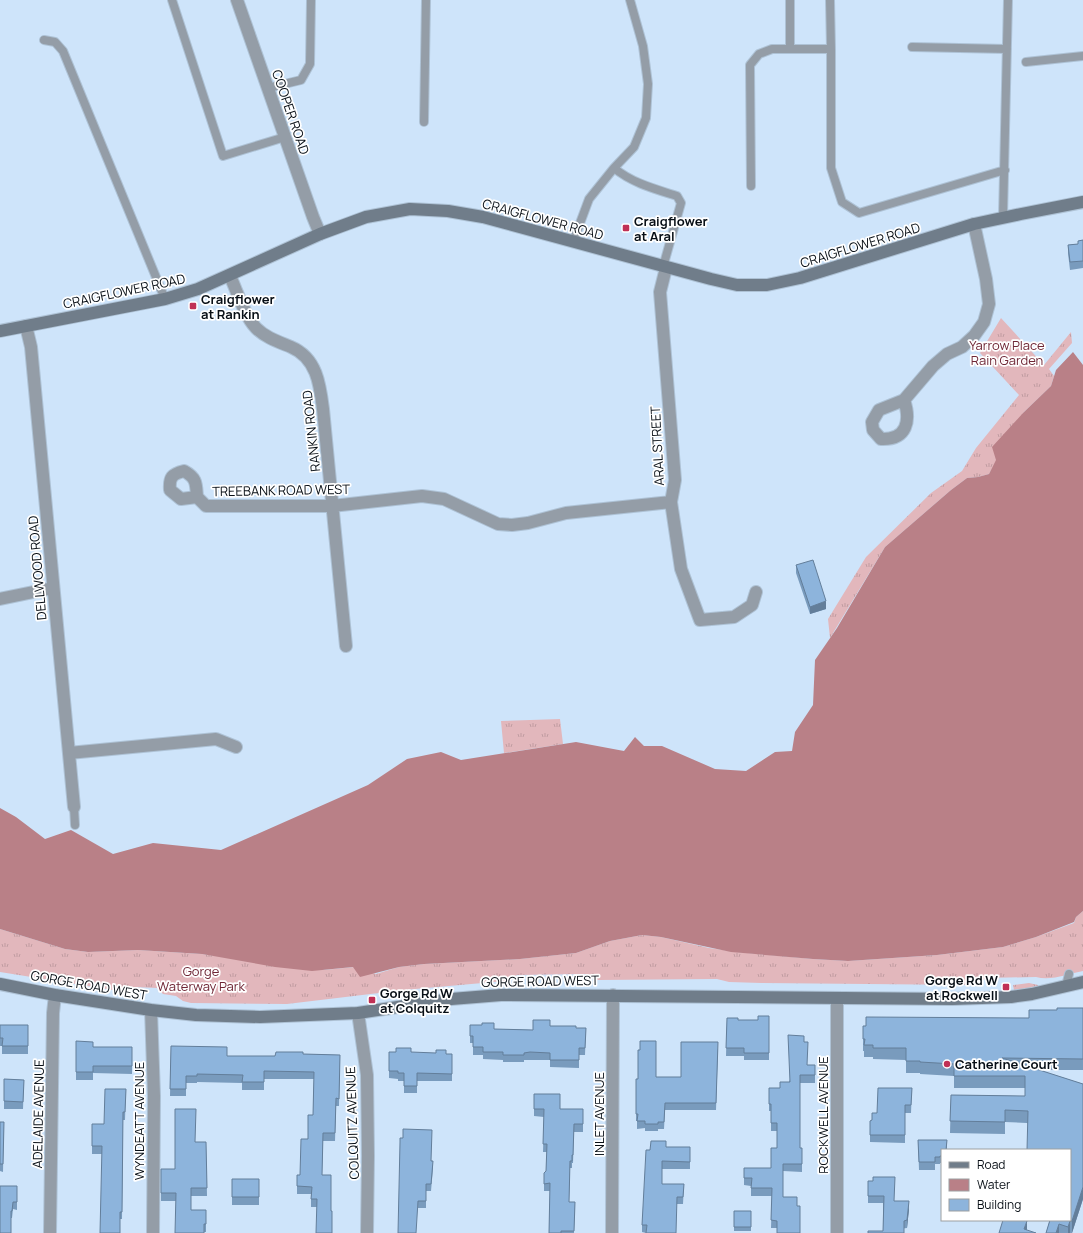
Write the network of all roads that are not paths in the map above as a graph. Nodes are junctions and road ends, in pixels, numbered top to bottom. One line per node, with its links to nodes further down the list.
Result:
1 (172, 0): 18 (lane)
2 (237, 0): 16 (street, COOPER ROAD)
3 (311, 0): 16 (lane)
4 (426, 0): 17 (lane)
5 (630, 0): 19 (lane)
6 (790, 0): 11 (lane)
7 (830, 0): 12 (lane)
8 (1008, 0): 13 (lane)
9 (44, 40): 29 (lane)
10 (912, 47): 13 (lane)
11 (790, 49): 12 (lane); 21 (lane)
12 (831, 49): 20 (lane)
13 (1007, 49): 20 (lane)
14 (1083, 56): 15 (lane)
15 (1026, 62)
16 (268, 88): 18 (street, COOPER ROAD)
17 (424, 122)
18 (285, 137): 25 (street, COOPER ROAD)
19 (614, 168): 26 (lane); 27 (lane)
20 (1004, 170): 23 (lane)
21 (751, 186)
22 (1083, 202): 23 (main road, CRAIGFLOWER ROAD)
23 (1003, 217): 24 (main road, CRAIGFLOWER ROAD)
24 (974, 224): 27 (main road, CRAIGFLOWER ROAD); 32 (street)
25 (320, 234): 26 (main road, CRAIGFLOWER ROAD); 28 (main road, CRAIGFLOWER ROAD)
26 (573, 242): 27 (main road, CRAIGFLOWER ROAD)
27 (665, 268): 34 (street, ARAL STREET)
28 (230, 276): 29 (main road, CRAIGFLOWER ROAD); 35 (street, RANKIN ROAD)
29 (165, 299): 30 (main road, CRAIGFLOWER ROAD)
30 (26, 326): 31 (main road, CRAIGFLOWER ROAD); 36 (street, DELLWOOD ROAD)
31 (0, 332)
32 (904, 400)
33 (197, 497): 35 (street, TREEBANK ROAD WEST)
34 (671, 502): 35 (street, TREEBANK ROAD WEST); 37 (street, ARAL STREET)
35 (332, 506): 39 (street, RANKIN ROAD)
36 (53, 588): 38 (street); 41 (street, DELLWOOD ROAD)
37 (756, 592)
38 (0, 598)
39 (346, 646)
40 (236, 747): 41 (street)
41 (69, 753): 42 (street, DELLWOOD ROAD)
42 (74, 807): 43 (lane)
43 (75, 825)
44 (1069, 974): 47 (lane)
45 (1083, 982): 47 (main road, GORGE ROAD WEST)
46 (0, 984): 48 (main road, GORGE ROAD WEST)
47 (1066, 986): 50 (main road, GORGE ROAD WEST)
48 (54, 995): 51 (main road, GORGE ROAD WEST); 53 (street, ADELAIDE AVENUE)
49 (613, 995): 50 (main road, GORGE ROAD WEST); 52 (main road, GORGE ROAD WEST); 56 (street, INLET AVENUE)
50 (837, 998): 57 (street, ROCKWELL AVENUE)
51 (151, 1010): 52 (main road, GORGE ROAD WEST); 54 (street, WYNDEATT AVENUE)
52 (358, 1013): 55 (street, COLQUITZ AVENUE)
53 (50, 1233)
54 (153, 1233)
55 (367, 1233)
56 (612, 1233)
57 (837, 1233)

